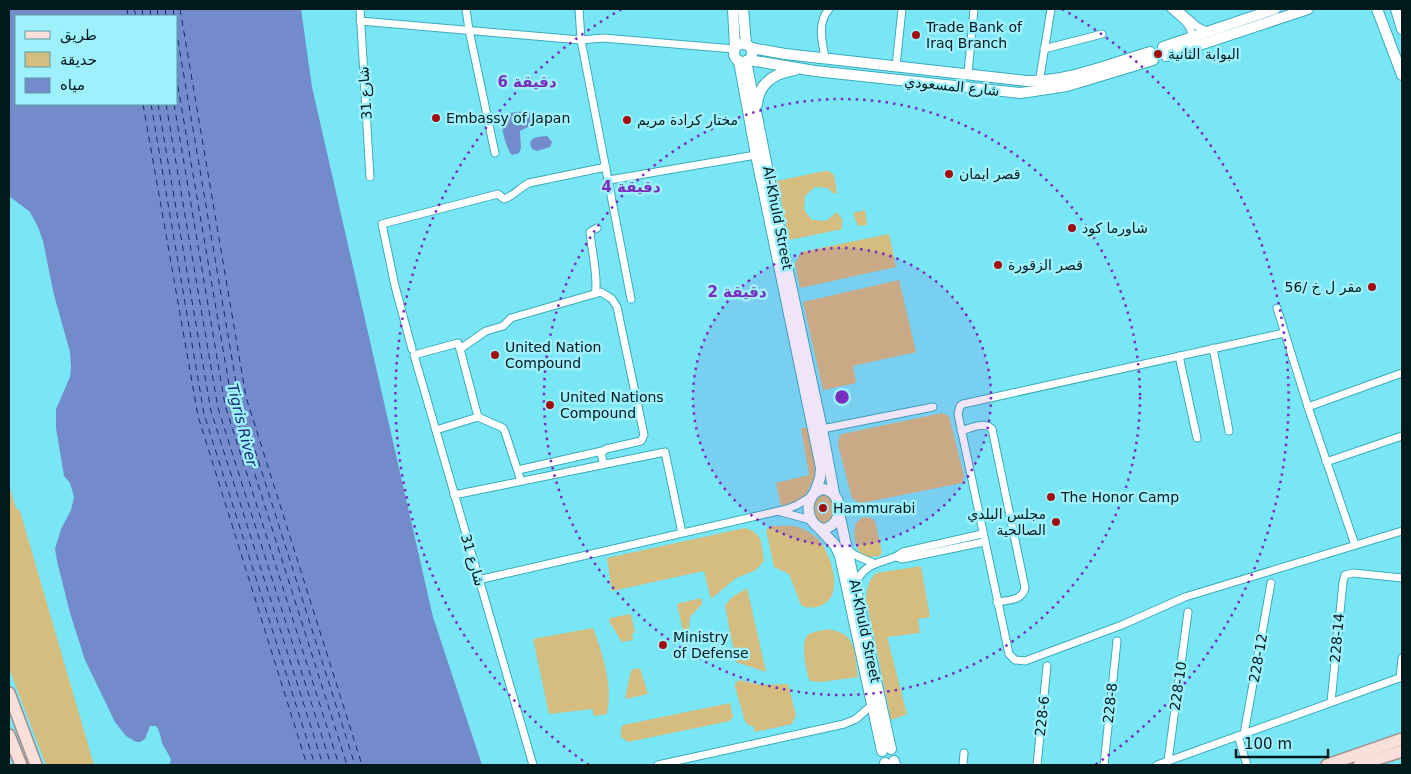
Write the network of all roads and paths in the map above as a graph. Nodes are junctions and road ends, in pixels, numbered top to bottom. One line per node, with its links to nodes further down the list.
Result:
1 (360, 9): 16 (street, شارع 31)
2 (466, 9): 18 (street)
3 (579, 9): 22 (street)
4 (733, 9): 25 (main road, Al-Khuld Street)
5 (743, 9): 23 (main road)
6 (828, 9): 27 (street)
7 (902, 9): 28 (street)
8 (974, 9): 30 (street)
9 (1050, 9): 24 (street)
10 (1171, 9): 21 (street)
11 (1177, 9): 19 (street)
12 (1274, 9): 19 (main road)
13 (1308, 9): 21 (main road)
14 (1377, 9): 31 (main road)
15 (1396, 9): 17 (main road)
16 (360, 21): 18 (street); 37 (street, شارع 31)
17 (1402, 29)
18 (469, 30): 22 (street); 34 (street)
19 (1209, 32): 21 (main road)
20 (1102, 34): 24 (street)
21 (1192, 38)
22 (581, 40): 25 (street); 36 (street)
23 (748, 46): 25 (main road); 25 (main road); 27 (main road, شارع المسعودي)
24 (1044, 50): 32 (street)
25 (740, 55): 29 (main road, شارع المسعودي); 33 (main road, Al-Khuld Street); 35 (main road, Al-Khuld Street)
26 (1151, 56): 32 (main road, شارع المسعودي)
27 (824, 58): 28 (main road, شارع المسعودي)
28 (896, 66): 30 (main road, شارع المسعودي)
29 (802, 69): 32 (main road, شارع المسعودي); 33 (main road)
30 (968, 73): 32 (main road, شارع المسعودي)
31 (1402, 75)
32 (1039, 86)
33 (757, 110): 52 (main road, Al-Khuld Street)
34 (494, 153)
35 (756, 155): 38 (street); 64 (main road, Al-Khuld Street)
36 (606, 167): 38 (street); 46 (street, شارع 31)
37 (370, 177)
38 (609, 180): 41 (street)
39 (597, 228): 40 (street)
40 (595, 294): 45 (street); 58 (street)
41 (631, 299)
42 (1278, 308): 43 (street)
43 (1284, 333): 44 (street); 50 (street)
44 (1213, 348): 47 (street); 55 (street)
45 (460, 350): 46 (street); 51 (street)
46 (413, 352): 53 (street, شارع 31)
47 (1179, 356): 54 (street); 57 (street)
48 (1402, 373): 50 (street)
49 (933, 407): 52 (street)
50 (1308, 407): 59 (street)
51 (478, 417): 53 (street); 61 (street)
52 (822, 429): 63 (main road, Al-Khuld Street)
53 (436, 430): 65 (street, شارع 31)
54 (961, 430): 71 (street); 81 (street)
55 (1229, 431)
56 (1402, 436): 59 (street)
57 (1197, 438)
58 (602, 451): 60 (street); 61 (street)
59 (1326, 462): 73 (street)
60 (604, 464): 62 (street); 70 (street)
61 (518, 470): 62 (street)
62 (522, 481): 65 (street)
63 (834, 493): 64 (main road); 67 (main road)
64 (814, 494): 66 (street); 68 (main road)
65 (454, 495): 78 (street, شارع 31)
66 (776, 512): 68 (street); 70 (street)
67 (839, 513): 68 (main road); 74 (main road, Al-Khuld Street)
68 (815, 524): 83 (main road, Al-Khuld Street)
69 (1402, 531): 73 (street)
70 (682, 533): 78 (street)
71 (982, 534): 72 (street); 75 (street)
72 (984, 542): 75 (street); 81 (street)
73 (1355, 545): 81 (street)
74 (847, 549): 76 (street); 79 (main road, Al-Khuld Street)
75 (896, 557): 76 (street)
76 (874, 563): 79 (street)
77 (1402, 578): 89 (street, 228-14)
78 (478, 580): 99 (street, شارع 31)
79 (855, 583): 83 (main road, Al-Khuld Street)
80 (1271, 583): 92 (street, 228-12)
81 (997, 602)
82 (1188, 612): 96 (street, 228-10)
83 (859, 628): 90 (main road, Al-Khuld Street); 90 (main road, Al-Khuld Street)
84 (1117, 641): 103 (street, 228-8)
85 (1402, 658): 87 (street)
86 (1048, 666): 102 (street, 228-6)
87 (1401, 678): 89 (street)
88 (9, 693): 98 (main road)
89 (1331, 702): 92 (street)
90 (872, 705): 100 (street)
91 (9, 735): 97 (main road)
92 (1241, 735): 96 (street); 105 (street)
93 (1402, 739): 106 (main road)
94 (1402, 751): 107 (main road)
95 (964, 753): 101 (street)
96 (1168, 761): 104 (street)
97 (21, 765)
98 (36, 765)
99 (533, 765)
100 (658, 765)
101 (963, 765)
102 (1037, 765)
103 (1104, 765)
104 (1157, 765)
105 (1247, 765)
106 (1327, 765)
107 (1359, 765)

